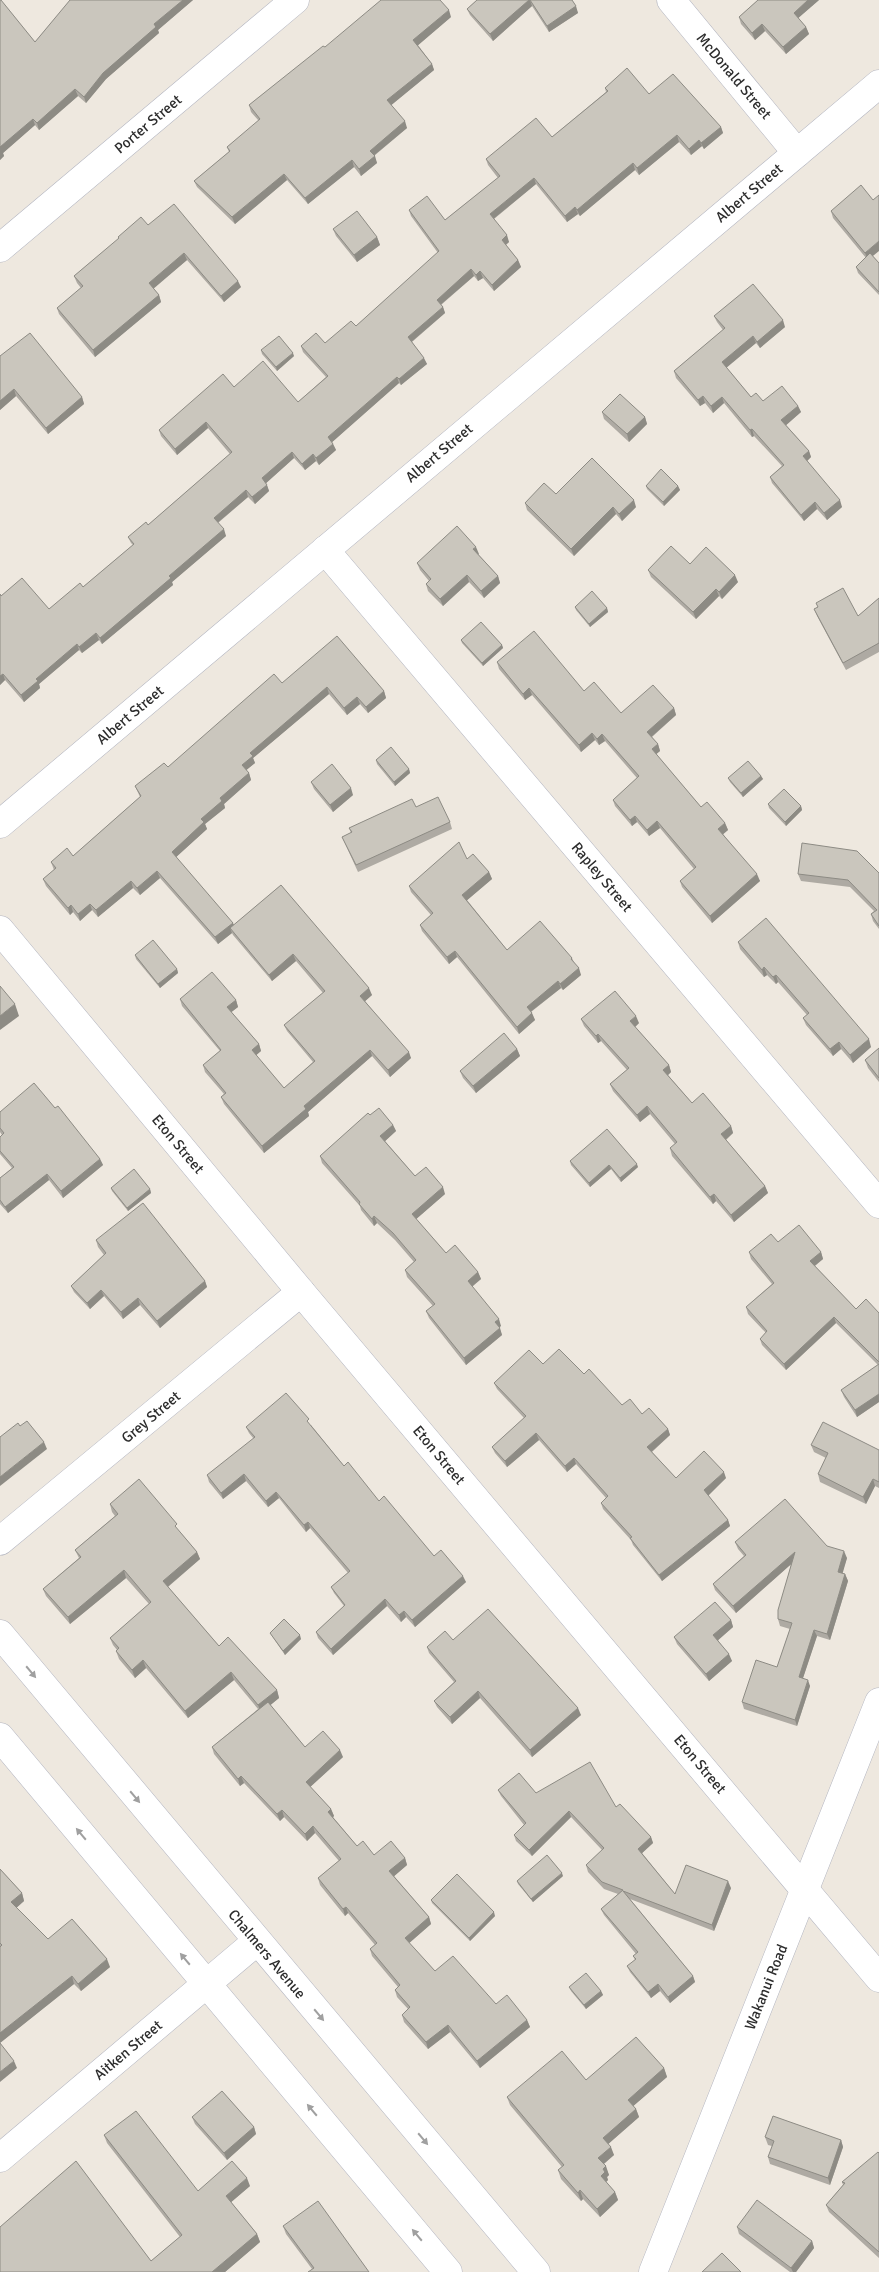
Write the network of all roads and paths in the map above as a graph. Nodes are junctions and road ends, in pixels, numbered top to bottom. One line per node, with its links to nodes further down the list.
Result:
1 (295, 0): 5 (street, Porter Street)
2 (671, 0): 4 (street, McDonald Street)
3 (879, 84): 4 (street, Albert Street)
4 (797, 153): 6 (street, Albert Street)
5 (0, 248)
6 (324, 550): 7 (street, Albert Street); 9 (street, Rapley Street)
7 (0, 824)
8 (0, 930): 10 (street, Eton Street)
9 (879, 1204)
10 (301, 1292): 11 (street, Grey Street); 15 (street, Eton Street)
11 (0, 1541)
12 (0, 1634): 16 (street, Chalmers Avenue, one-way to 16)
13 (879, 1702): 15 (street, Wakanui Road)
14 (0, 1737): 18 (street, one-way to 14)
15 (805, 1890): 17 (street, Eton Street); 22 (street, Wakanui Road)
16 (256, 1942): 18 (street, Aitken Street); 21 (street, Chalmers Avenue, one-way to 21)
17 (879, 1978)
18 (206, 1984): 19 (street, Aitken Street); 20 (street, one-way to 18)
19 (0, 2158)
20 (448, 2272)
21 (536, 2272)
22 (652, 2272)

